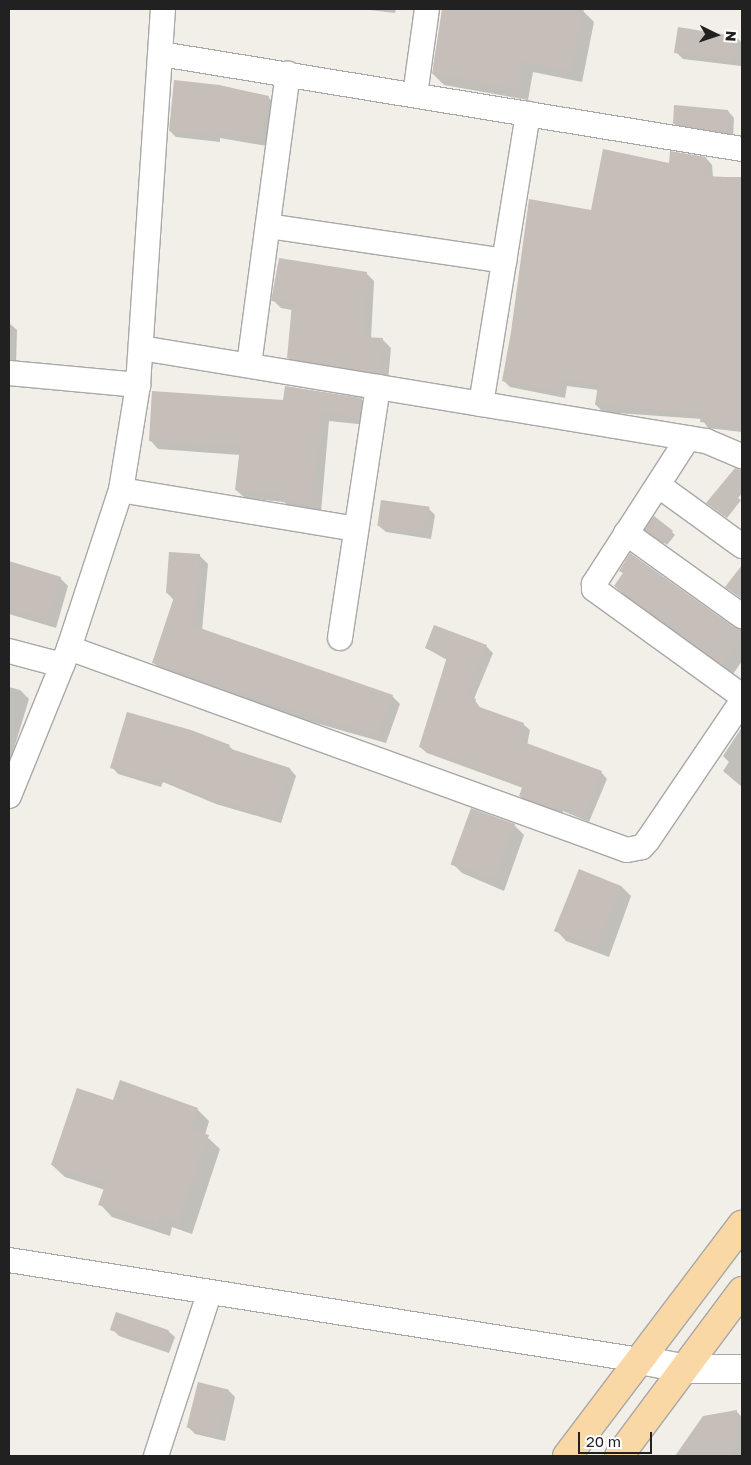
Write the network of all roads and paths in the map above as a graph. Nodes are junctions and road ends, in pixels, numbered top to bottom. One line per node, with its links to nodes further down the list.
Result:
1 (163, 9): 3 (street)
2 (428, 9): 5 (street)
3 (161, 54): 4 (street); 10 (street)
4 (288, 74): 5 (street); 8 (street)
5 (415, 95): 6 (street)
6 (528, 114): 7 (street); 9 (street)
7 (742, 149)
8 (268, 226): 9 (street); 11 (street)
9 (504, 261): 15 (street)
10 (141, 348): 11 (street); 13 (street)
11 (249, 365): 14 (street)
12 (9, 373): 13 (street)
13 (138, 385): 19 (street)
14 (378, 387): 15 (street); 20 (street)
15 (481, 404): 16 (street)
16 (688, 438): 17 (street); 18 (street)
17 (742, 456)
18 (658, 485): 21 (street); 22 (street)
19 (121, 490): 20 (street); 26 (street)
20 (356, 529): 24 (street)
21 (626, 533): 23 (street); 27 (street)
22 (742, 546)
23 (742, 616)
24 (340, 638)
25 (9, 651): 26 (street)
26 (66, 657): 28 (street); 29 (street)
27 (742, 696)
28 (742, 702)
29 (9, 796)
30 (742, 1225): 34 (main road)
31 (9, 1260): 33 (street)
32 (742, 1291): 36 (main road)
33 (209, 1294): 34 (street); 37 (street)
34 (640, 1360): 36 (street); 38 (main road)
35 (742, 1368): 36 (street)
36 (687, 1369): 39 (main road)
37 (156, 1456)
38 (567, 1456)
39 (619, 1456)

